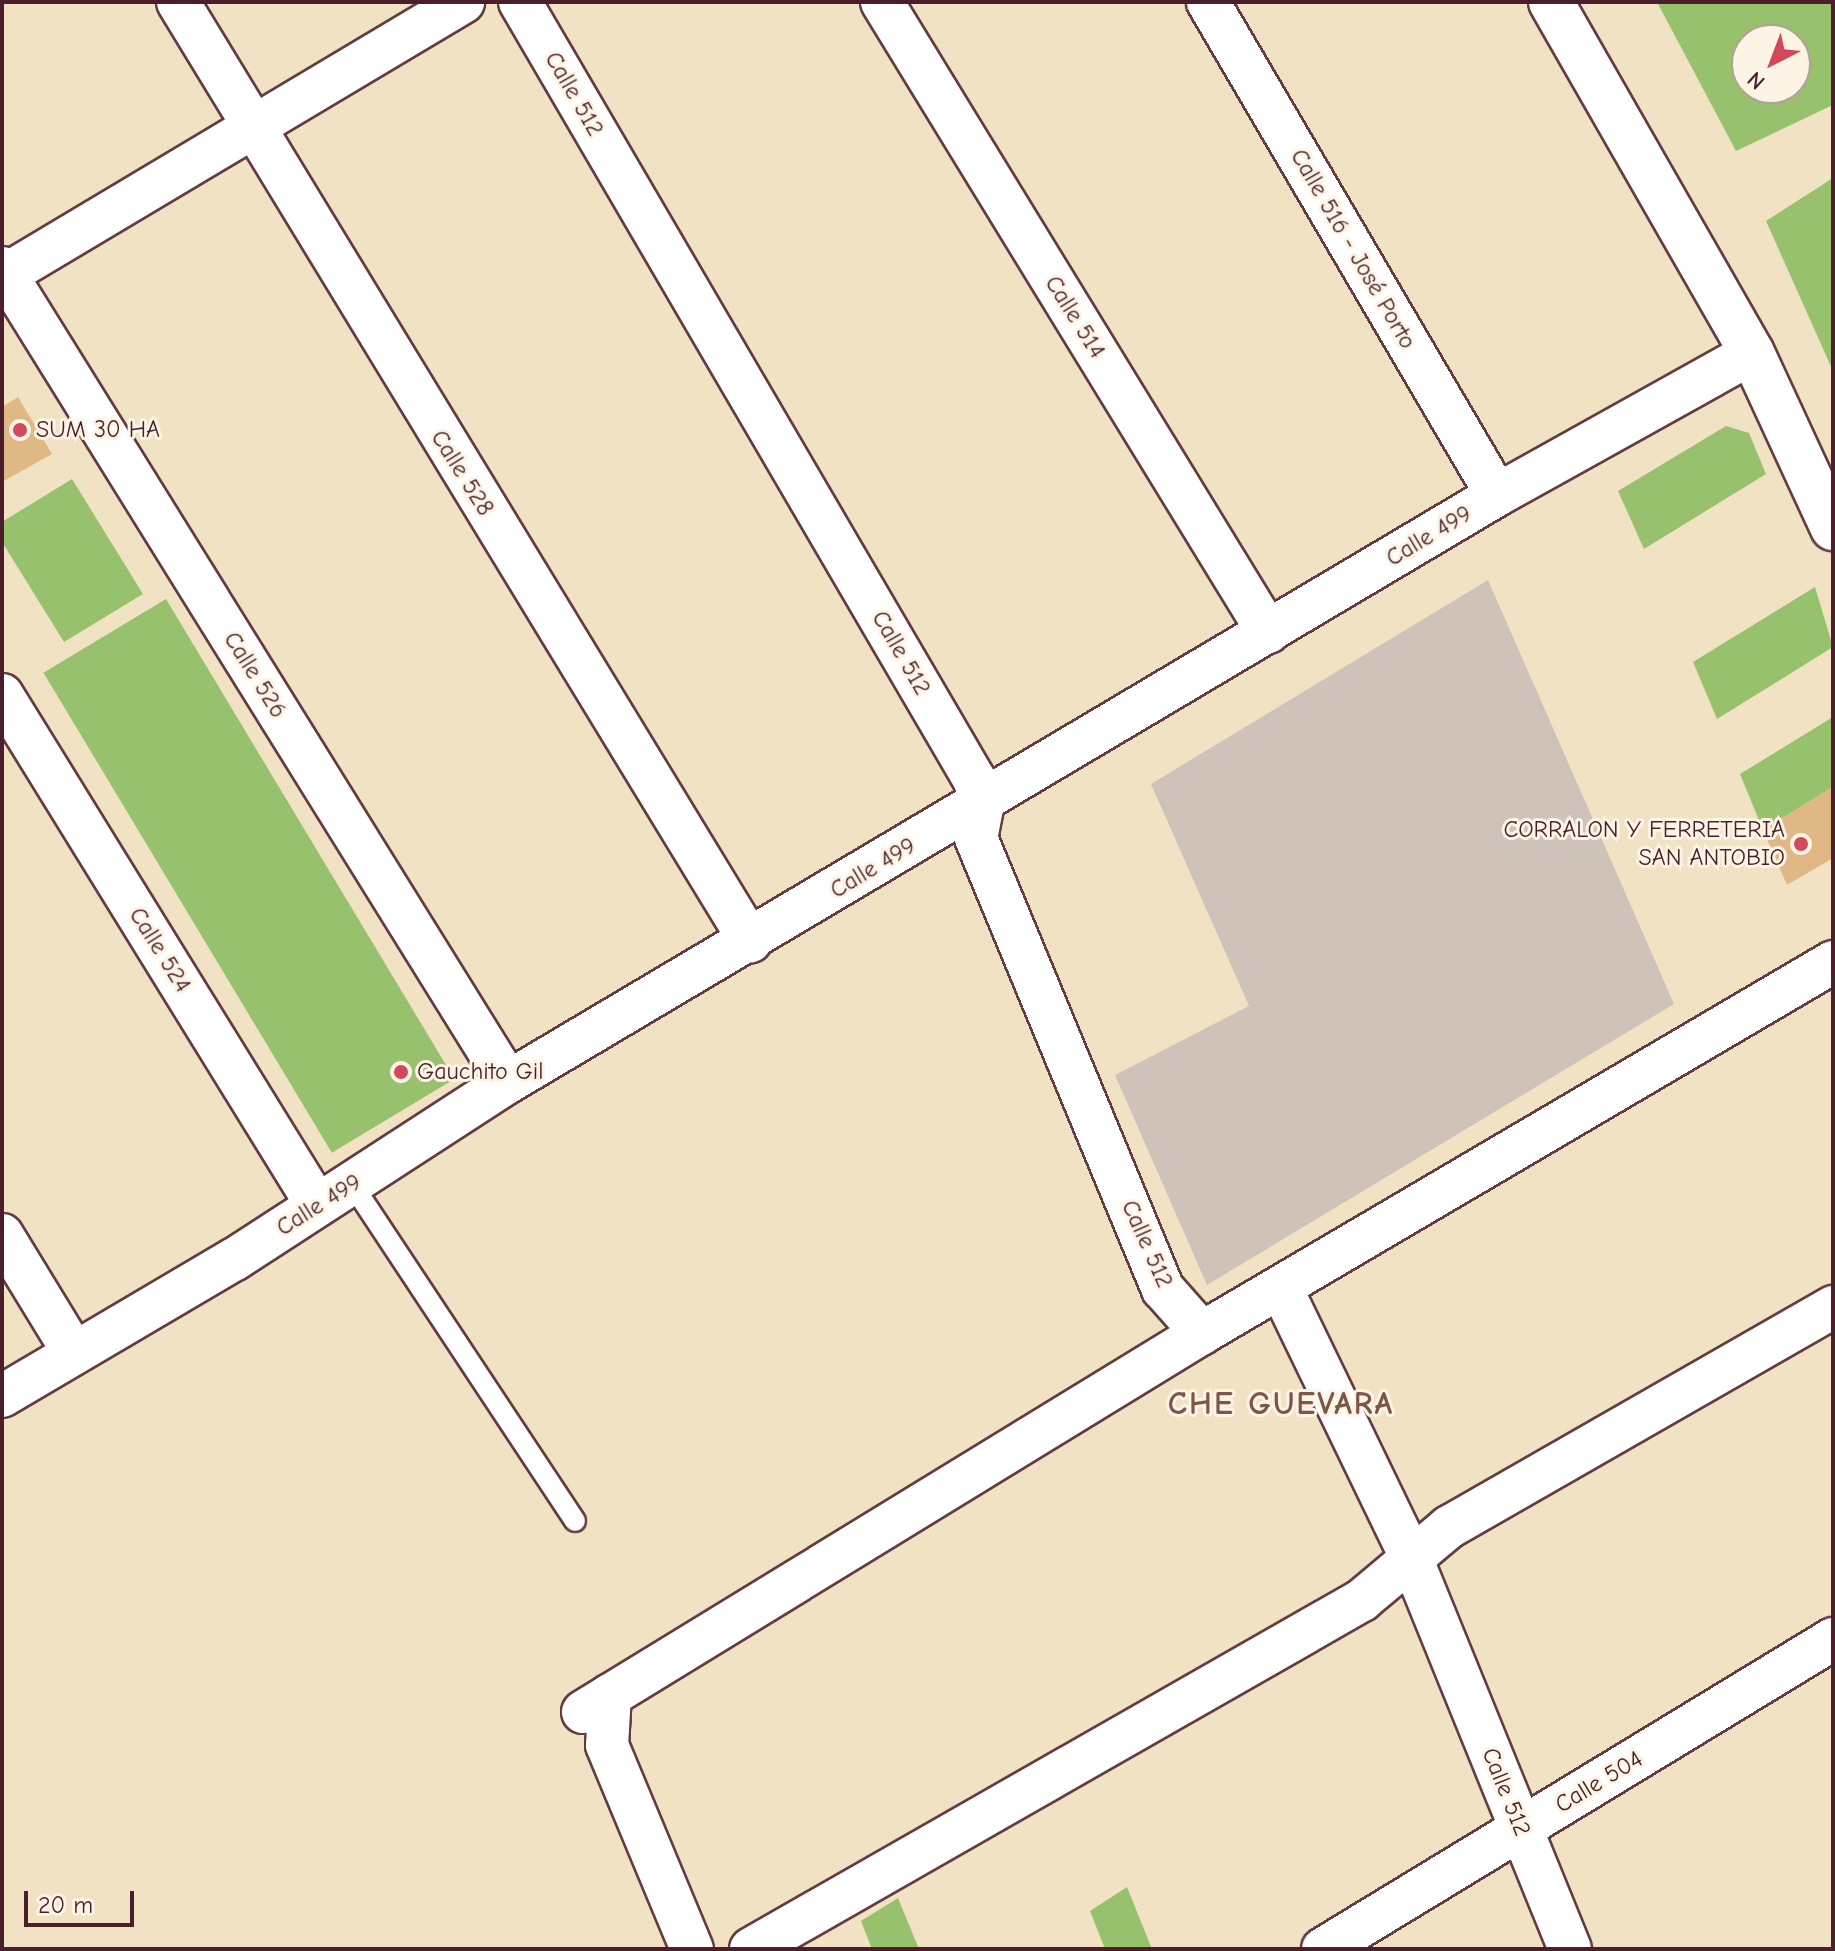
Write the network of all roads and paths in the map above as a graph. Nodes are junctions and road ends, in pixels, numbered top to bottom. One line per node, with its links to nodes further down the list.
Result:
1 (178, 2): 7 (street, Calle 528)
2 (463, 2): 7 (street)
3 (520, 2): 14 (street, Calle 512)
4 (882, 2): 12 (street, Calle 514)
5 (1208, 2): 10 (street, Calle 516 - José Porto)
6 (1551, 2): 9 (street)
7 (250, 128): 8 (street); 15 (street, Calle 528)
8 (3, 273): 17 (street, Calle 526)
9 (1752, 353): 10 (street, Calle 499); 11 (street)
10 (1497, 495): 12 (street, Calle 499)
11 (1833, 528)
12 (1268, 632): 14 (street, Calle 499)
13 (2, 695): 18 (street, Calle 524)
14 (983, 803): 15 (street, Calle 499); 22 (street, Calle 512)
15 (750, 941): 17 (street, Calle 499)
16 (1833, 962): 20 (street)
17 (508, 1082): 18 (street, Calle 499)
18 (335, 1195): 23 (street, Calle 499); 25 (lane)
19 (2, 1235): 23 (street)
20 (1281, 1288): 22 (street); 26 (street, Calle 512)
21 (1833, 1307): 26 (street)
22 (1202, 1333): 29 (street)
23 (74, 1353): 24 (street, Calle 499)
24 (2, 1396)
25 (575, 1521)
26 (1410, 1555): 28 (street, Calle 512); 30 (street)
27 (1833, 1639): 28 (street, Calle 504)
28 (1521, 1830): 31 (street, Calle 504); 32 (street, Calle 512)
29 (692, 1949)
30 (751, 1949)
31 (1323, 1949)
32 (1570, 1949)

